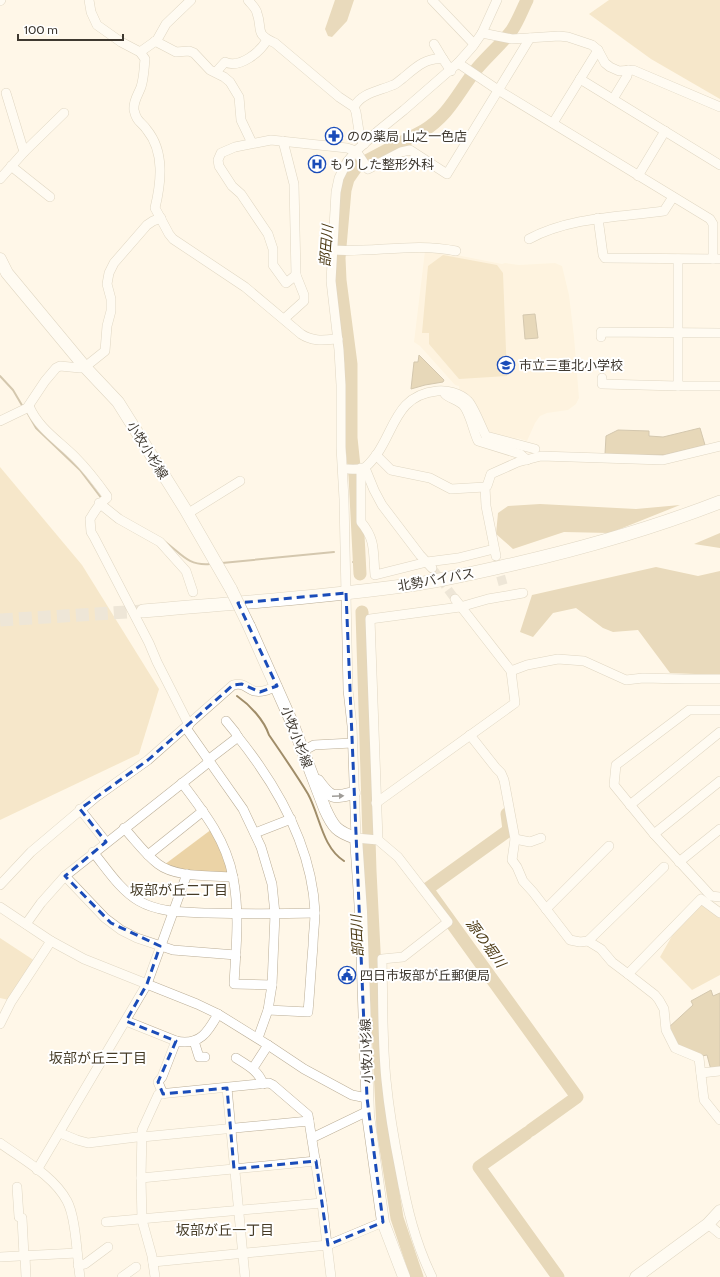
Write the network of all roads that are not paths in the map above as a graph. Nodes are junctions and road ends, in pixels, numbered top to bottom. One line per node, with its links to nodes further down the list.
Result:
1 (89, 0): 13 (street)
2 (191, 0): 9 (street)
3 (248, 0): 8 (street)
4 (432, 0): 11 (street)
5 (497, 0): 6 (street)
6 (482, 33): 7 (street); 11 (street)
7 (530, 38): 12 (street); 20 (street)
8 (267, 40): 18 (street); 24 (street)
9 (155, 41): 13 (street); 18 (street)
10 (434, 44): 14 (street)
11 (474, 44): 15 (street)
12 (598, 50): 16 (street); 19 (street)
13 (140, 52): 39 (street)
14 (443, 59): 17 (street); 24 (street)
15 (458, 63): 17 (street); 20 (street)
16 (628, 70): 22 (street); 23 (street)
17 (451, 71): 30 (street)
18 (216, 72): 29 (street)
19 (580, 79): 22 (street); 26 (street)
20 (498, 90): 26 (street); 32 (street)
21 (6, 93): 31 (street)
22 (613, 99): 27 (street)
23 (719, 105)
24 (354, 107): 30 (street)
25 (64, 113): 31 (street)
26 (553, 123): 35 (street)
27 (665, 131): 33 (street); 35 (street)
28 (283, 141): 29 (street); 32 (street); 47 (street)
29 (252, 143): 47 (street)
30 (364, 144): 32 (street)
31 (24, 152): 34 (street)
32 (359, 155): 42 (street)
33 (720, 165)
34 (11, 166): 36 (street); 37 (street)
35 (638, 176): 38 (street)
36 (0, 179)
37 (50, 197)
38 (673, 197): 40 (street); 46 (street)
39 (160, 218): 48 (street); 53 (street)
40 (598, 218): 41 (street); 45 (street)
41 (529, 239)
42 (334, 250): 43 (street); 52 (street)
43 (456, 251)
44 (0, 259): 53 (main road, 小牧小杉線)
45 (678, 259): 46 (street); 49 (street)
46 (716, 259)
47 (296, 275): 48 (street)
48 (284, 319): 52 (street)
49 (678, 333): 50 (street); 51 (street); 55 (street)
50 (720, 333)
51 (601, 338)
52 (338, 339): 65 (street)
53 (85, 367): 58 (street); 70 (main road, 小牧小杉線)
54 (602, 378): 55 (street)
55 (678, 386): 56 (street)
56 (720, 386)
57 (443, 391): 61 (street); 62 (street); 63 (street)
58 (26, 408): 59 (street); 68 (street)
59 (0, 421)
60 (720, 446): 63 (street)
61 (535, 449)
62 (376, 455): 64 (street); 67 (street)
63 (527, 460): 67 (street)
64 (362, 468): 65 (street); 71 (street); 71 (street)
65 (345, 469): 73 (street)
66 (240, 481): 70 (street)
67 (485, 487): 71 (street)
68 (102, 501): 72 (street); 83 (street)
69 (720, 502): 73 (highway, 北勢バイパス)
70 (187, 514): 80 (main road, 小牧小杉線, bridge)
71 (430, 565)
72 (193, 592)
73 (346, 593): 77 (highway, 北勢バイパス); 87 (street)
74 (523, 593): 76 (street)
75 (454, 599): 76 (street)
76 (460, 607): 78 (street); 94 (street)
77 (143, 611)
78 (511, 671): 79 (street); 85 (street)
79 (720, 679)
80 (277, 686): 83 (street); 88 (main road, 小牧小杉線)
81 (720, 710): 95 (street)
82 (226, 721): 86 (street)
83 (187, 726): 89 (street); 96 (street)
84 (720, 732): 95 (street)
85 (470, 735): 94 (street); 105 (street)
86 (238, 738): 89 (street); 98 (street)
87 (352, 743): 88 (street); 93 (street)
88 (303, 751): 90 (main road, 小牧小杉線)
89 (209, 761): 92 (street); 101 (street)
90 (309, 766): 93 (main road, one-way to 93); 104 (main road, 小牧小杉線)
91 (720, 780): 102 (street)
92 (182, 783): 97 (street); 99 (street)
93 (354, 793): 104 (street)
94 (376, 803): 104 (street)
95 (630, 806): 102 (street)
96 (80, 810): 106 (street); 115 (street)
97 (204, 811): 109 (street); 114 (street)
98 (291, 819): 101 (street); 120 (street)
99 (124, 828): 106 (street); 109 (street)
100 (720, 829): 110 (street)
101 (255, 833): 123 (street)
102 (654, 834): 110 (street)
103 (541, 838): 105 (street)
104 (367, 839): 148 (main road, 小牧小杉線); 186 (street)
105 (515, 839): 118 (street)
106 (106, 842): 108 (street)
107 (609, 846): 118 (street)
108 (93, 852): 113 (street); 119 (street)
109 (148, 855): 112 (street)
110 (679, 862): 116 (street)
111 (664, 867): 126 (street)
112 (187, 874): 114 (street); 119 (street)
113 (65, 876): 124 (street); 127 (street)
114 (233, 877): 122 (street)
115 (0, 885)
116 (720, 897)
117 (0, 907): 124 (street)
118 (546, 909): 126 (street)
119 (174, 911): 122 (street); 127 (street)
120 (315, 913): 123 (street); 132 (street)
121 (720, 913): 129 (street)
122 (238, 914): 123 (street); 128 (street)
123 (275, 914): 131 (street)
124 (26, 924): 125 (street)
125 (51, 941): 130 (street); 135 (street)
126 (588, 941): 129 (street)
127 (160, 946): 128 (street); 130 (street)
128 (236, 954): 131 (street)
129 (628, 974): 144 (street)
130 (147, 984): 133 (street); 134 (street)
131 (272, 985): 132 (street)
132 (268, 1010): 136 (street)
133 (218, 1014): 136 (street); 138 (street)
134 (126, 1021): 137 (street); 153 (street)
135 (0, 1024)
136 (258, 1038): 139 (street)
137 (176, 1041): 138 (street); 147 (street)
138 (194, 1041): 140 (street)
139 (268, 1045): 142 (street); 148 (street)
140 (206, 1057)
141 (236, 1058): 142 (street)
142 (253, 1068): 145 (street)
143 (720, 1071): 144 (street)
144 (701, 1073): 150 (street)
145 (263, 1084): 146 (street); 151 (street)
146 (227, 1088): 147 (street); 152 (street)
147 (163, 1094): 154 (street)
148 (367, 1098): 149 (main road, 小牧小杉線)
149 (368, 1111): 155 (street); 167 (main road, 小牧小杉線)
150 (720, 1120)
151 (309, 1122): 152 (street); 155 (street)
152 (230, 1129): 154 (street); 158 (street)
153 (60, 1133): 154 (street); 159 (street)
154 (142, 1137): 160 (street)
155 (312, 1138): 157 (street)
156 (1, 1146): 159 (street)
157 (316, 1161): 158 (street); 162 (street)
158 (234, 1169): 160 (street); 163 (street)
159 (37, 1170): 172 (street)
160 (141, 1178): 165 (street)
161 (17, 1187): 174 (street)
162 (322, 1203): 163 (street); 170 (street)
163 (238, 1211): 165 (street); 173 (street)
164 (720, 1211): 168 (main road)
165 (142, 1220): 166 (street); 176 (street)
166 (106, 1222)
167 (383, 1222): 170 (street); 185 (main road, 小牧小杉線)
168 (708, 1224): 169 (street); 187 (main road)
169 (720, 1234)
170 (328, 1245): 173 (street); 184 (street)
171 (108, 1247): 177 (street)
172 (77, 1253): 174 (street); 177 (street)
173 (242, 1253): 176 (street); 183 (street)
174 (25, 1256): 175 (street); 179 (street)
175 (0, 1257)
176 (153, 1262): 182 (street)
177 (78, 1265): 180 (street)
178 (136, 1267): 181 (street)
179 (26, 1277)
180 (80, 1277)
181 (122, 1277)
182 (155, 1277)
183 (245, 1277)
184 (331, 1277)
185 (404, 1277)
186 (432, 1277)
187 (636, 1277)

